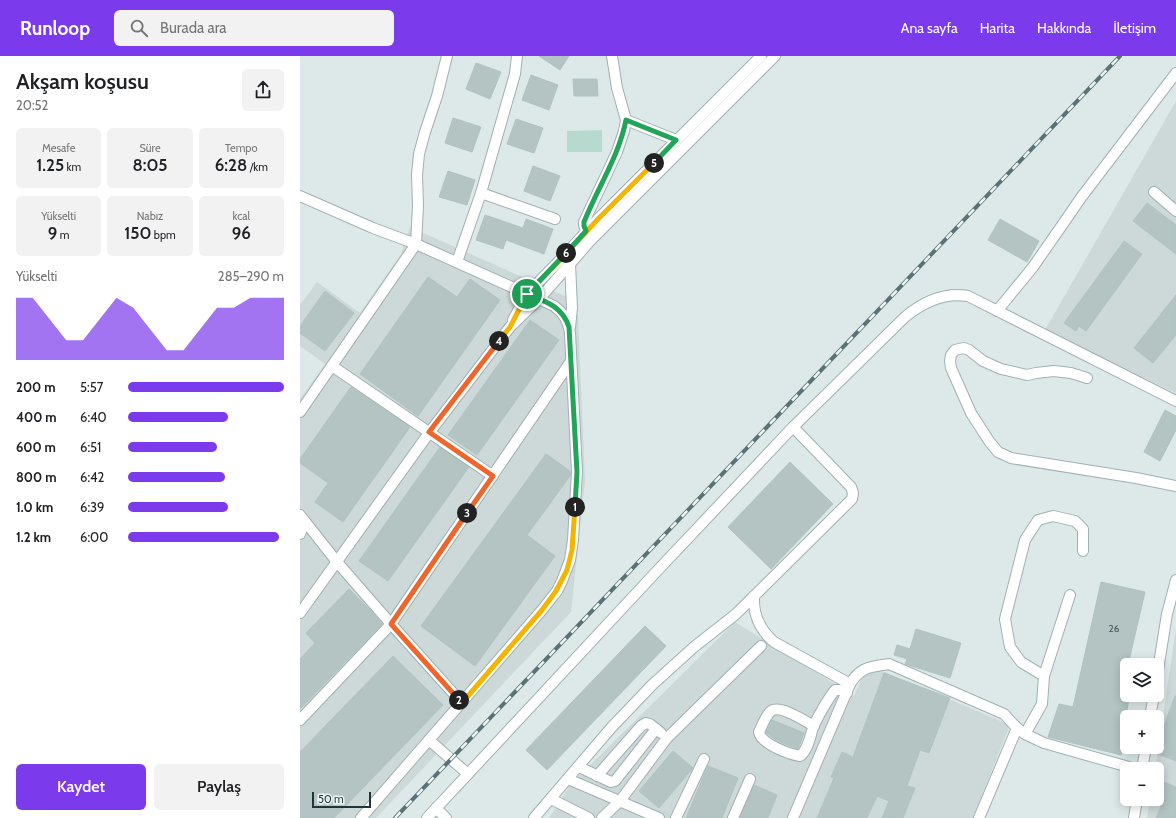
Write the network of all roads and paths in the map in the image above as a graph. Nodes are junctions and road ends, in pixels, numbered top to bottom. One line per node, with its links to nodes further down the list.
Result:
1 (447, 56): 17 (street)
2 (517, 56): 8 (street)
3 (523, 56): 8 (street)
4 (612, 56): 9 (street)
5 (761, 56): 10 (street)
6 (775, 56): 19 (street)
7 (1176, 73): 22 (street)
8 (515, 74): 12 (street)
9 (626, 120): 10 (street); 16 (street)
10 (676, 140): 16 (street)
11 (1154, 192): 14 (street)
12 (480, 193): 15 (street); 18 (street)
13 (300, 196): 17 (street)
14 (1176, 211)
15 (554, 218)
16 (586, 231): 20 (street)
17 (416, 244): 18 (street); 26 (street)
18 (457, 262): 20 (street)
19 (570, 264): 21 (street); 24 (street)
20 (527, 294): 21 (street); 23 (street)
21 (539, 299): 23 (street); 24 (street)
22 (997, 311): 28 (street); 30 (street)
23 (510, 327): 31 (street)
24 (570, 333): 25 (street)
25 (571, 361): 32 (street); 47 (street)
26 (332, 366): 29 (street); 31 (street)
27 (1086, 378): 33 (street)
28 (1176, 401)
29 (300, 412)
30 (793, 427): 40 (street); 57 (street)
31 (429, 432): 32 (street); 37 (street)
32 (493, 476): 42 (street)
33 (1176, 486)
34 (303, 518): 35 (street); 37 (street)
35 (300, 534)
36 (1083, 551): 45 (street)
37 (337, 562): 41 (street); 42 (street)
38 (1176, 580): 44 (street)
39 (1070, 595): 45 (street)
40 (754, 596): 46 (street); 56 (street)
41 (300, 614)
42 (391, 624): 47 (street); 48 (street)
43 (761, 646): 52 (street)
44 (1160, 658)
45 (1044, 676): 51 (street)
46 (848, 689): 49 (street); 51 (street); 74 (street)
47 (462, 703): 53 (street)
48 (300, 720)
49 (814, 726): 49 (street)
50 (656, 729): 52 (street); 58 (street); 58 (street)
51 (1021, 731): 55 (street); 75 (street)
52 (667, 738): 62 (street)
53 (429, 740): 57 (street); 65 (street)
54 (704, 759): 72 (street)
55 (1120, 764)
56 (579, 766): 58 (street); 59 (street)
57 (468, 774): 64 (street)
58 (597, 776)
59 (568, 779): 61 (street); 62 (street)
60 (750, 779): 73 (street)
61 (551, 799): 68 (street); 69 (street)
62 (620, 802): 70 (street); 71 (street)
63 (1137, 806): 76 (street)
64 (436, 808): 66 (street); 67 (street)
65 (361, 818)
66 (427, 818)
67 (446, 818)
68 (534, 818)
69 (589, 818)
70 (602, 818)
71 (659, 818)
72 (676, 818)
73 (733, 818)
74 (793, 818)
75 (979, 818)
76 (1134, 818)

